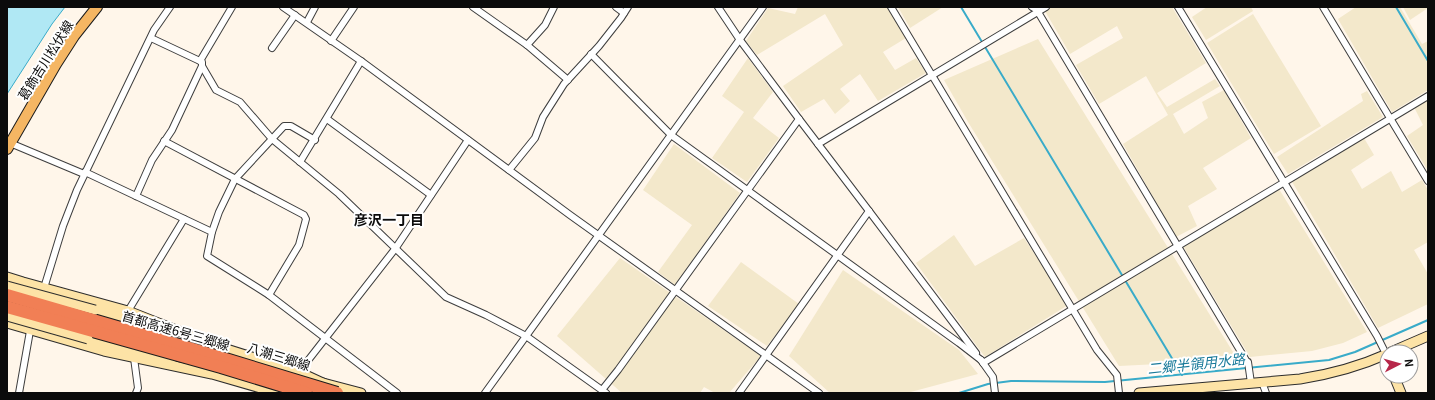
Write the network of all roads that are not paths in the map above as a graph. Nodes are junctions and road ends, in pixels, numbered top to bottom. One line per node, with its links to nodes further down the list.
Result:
1 (97, 7): 40 (main road, 葛飾吉川松伏線)
2 (170, 7): 20 (street)
3 (232, 7): 27 (street)
4 (283, 7): 18 (street)
5 (315, 7): 19 (street)
6 (354, 7): 22 (street)
7 (554, 7): 23 (street)
8 (616, 7): 16 (street)
9 (718, 7): 21 (street)
10 (763, 7): 21 (street)
11 (892, 7): 28 (street)
12 (1046, 7): 17 (street)
13 (1178, 7): 46 (street)
14 (1323, 7): 31 (street)
15 (476, 8): 23 (street)
16 (626, 10): 25 (street)
17 (1036, 10): 28 (street); 54 (street)
18 (294, 15): 19 (street); 24 (street)
19 (306, 22): 22 (street)
20 (151, 38): 27 (street); 43 (street)
21 (740, 40): 33 (street); 34 (street)
22 (331, 41): 26 (street)
23 (527, 45): 29 (street)
24 (272, 48)
25 (591, 54): 29 (street); 34 (street)
26 (361, 61): 32 (street); 37 (street)
27 (201, 63): 35 (street); 38 (street)
28 (932, 75): 39 (street); 64 (street)
29 (568, 80): 42 (street)
30 (1428, 96): 31 (street)
31 (1390, 118): 45 (street); 46 (street)
32 (327, 119): 36 (street); 48 (street)
33 (798, 119): 39 (street); 47 (street)
34 (671, 135): 47 (street); 53 (street)
35 (272, 139): 36 (street); 41 (street); 44 (street)
36 (315, 140): 41 (street)
37 (468, 140): 42 (street); 48 (street)
38 (164, 141): 44 (street); 49 (street)
39 (818, 144): 50 (street)
40 (9, 146): 43 (street)
41 (300, 162): 55 (street)
42 (509, 170): 53 (street)
43 (84, 173): 49 (street); 59 (street)
44 (235, 179): 52 (street); 62 (street)
45 (1428, 181)
46 (1284, 182): 54 (street); 72 (street)
47 (747, 190): 56 (street); 60 (street)
48 (431, 195): 55 (street)
49 (136, 196): 51 (street)
50 (869, 211): 56 (street); 77 (street)
51 (184, 219): 52 (street); 65 (street)
52 (212, 232): 62 (street)
53 (598, 236): 60 (street); 69 (street)
54 (1177, 246): 64 (street); 81 (street)
55 (395, 249): 69 (street); 71 (street)
56 (838, 255): 74 (street); 77 (street)
57 (7, 277): 59 (main road)
58 (7, 286): 80 (main road, 八潮三郷線, bridge)
59 (44, 288): 65 (main road); 68 (main road)
60 (675, 290): 74 (street); 82 (street)
61 (7, 295): 88 (highway, 首都高速6号三郷線, bridge)
62 (269, 295): 71 (street)
63 (7, 307): 87 (highway, 首都高速6号三郷線, bridge)
64 (1073, 309): 77 (street); 95 (street)
65 (128, 311): 78 (main road)
66 (7, 316): 86 (main road, bridge)
67 (7, 323): 68 (main road)
68 (30, 330): 75 (main road); 83 (street)
69 (526, 336): 82 (street); 91 (street)
70 (1428, 336): 73 (main road)
71 (325, 338): 78 (street); 90 (street)
72 (1382, 344)
73 (1410, 344)
74 (766, 356): 92 (street); 93 (street)
75 (134, 358): 84 (street); 85 (main road)
76 (1379, 358): 79 (main road)
77 (982, 362): 94 (street)
78 (298, 372): 80 (main road)
79 (1262, 382): 81 (main road); 97 (street)
80 (325, 384): 89 (main road, 八潮三郷線)
81 (1251, 384): 96 (main road)
82 (604, 392)
83 (19, 393)
84 (136, 393)
85 (278, 393)
86 (295, 393)
87 (306, 393)
88 (337, 393)
89 (361, 393)
90 (397, 393)
91 (485, 393)
92 (739, 393)
93 (819, 393)
94 (995, 393)
95 (1119, 393)
96 (1139, 393)
97 (1266, 393)

